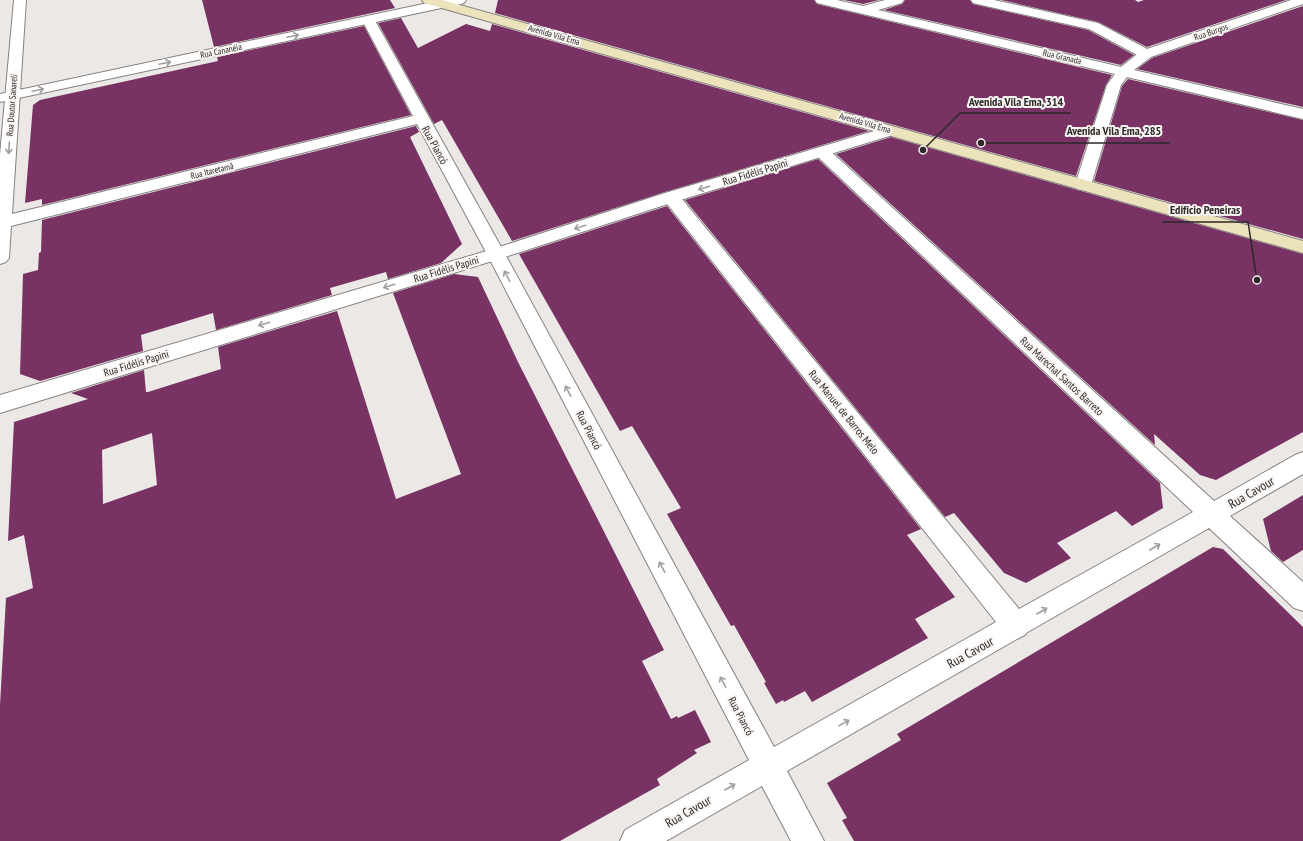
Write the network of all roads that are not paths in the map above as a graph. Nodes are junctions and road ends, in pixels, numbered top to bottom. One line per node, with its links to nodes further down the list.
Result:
1 (20, 0): 12 (street, Rua Doutor Sanareli)
2 (460, 0): 7 (street, Rua Cananéia)
3 (821, 0): 8 (street, Rua Granada)
4 (898, 0): 8 (street)
5 (978, 0): 10 (street)
6 (1303, 0): 10 (street, Rua Burgos)
7 (435, 2): 9 (street, Rua Cananéia); 15 (main road, Avenida Vila Ema)
8 (862, 10): 11 (street, Rua Granada)
9 (368, 20): 12 (street, Rua Cananéia, one-way to 9); 14 (street, Rua Piancó)
10 (1146, 54): 11 (street, Rua Burgos)
11 (1123, 72): 13 (street, Rua Granada); 17 (street)
12 (6, 97): 19 (street, Rua Doutor Sanareli, one-way to 19)
13 (1303, 114)
14 (421, 119): 19 (street, Rua Itaretamã); 21 (street, Rua Piancó)
15 (891, 131): 16 (street, Rua Fidélis Papini); 17 (main road, Avenida Vila Ema)
16 (822, 152): 18 (street, Rua Fidélis Papini, one-way to 18); 25 (street, Rua Marechal Santos Barreto)
17 (1083, 184): 20 (main road, Avenida Vila Ema)
18 (671, 197): 21 (street, Rua Fidélis Papini, one-way to 21); 27 (street, Rua Manuel de Barros Melo)
19 (3, 222): 22 (street, Rua Doutor Sanareli)
20 (1303, 246)
21 (496, 254): 23 (street, Rua Fidélis Papini, one-way to 23); 28 (street, Rua Piancó, one-way to 21)
22 (0, 258)
23 (0, 404)
24 (1303, 462): 25 (street, Rua Cavour)
25 (1212, 514): 26 (street, Rua Marechal Santos Barreto); 27 (street, Rua Cavour, one-way to 25)
26 (1303, 599)
27 (1016, 626): 28 (street, Rua Cavour, one-way to 27)
28 (768, 766): 29 (street, Rua Cavour, one-way to 28); 30 (street, Rua Piancó)
29 (636, 841)
30 (808, 841)

